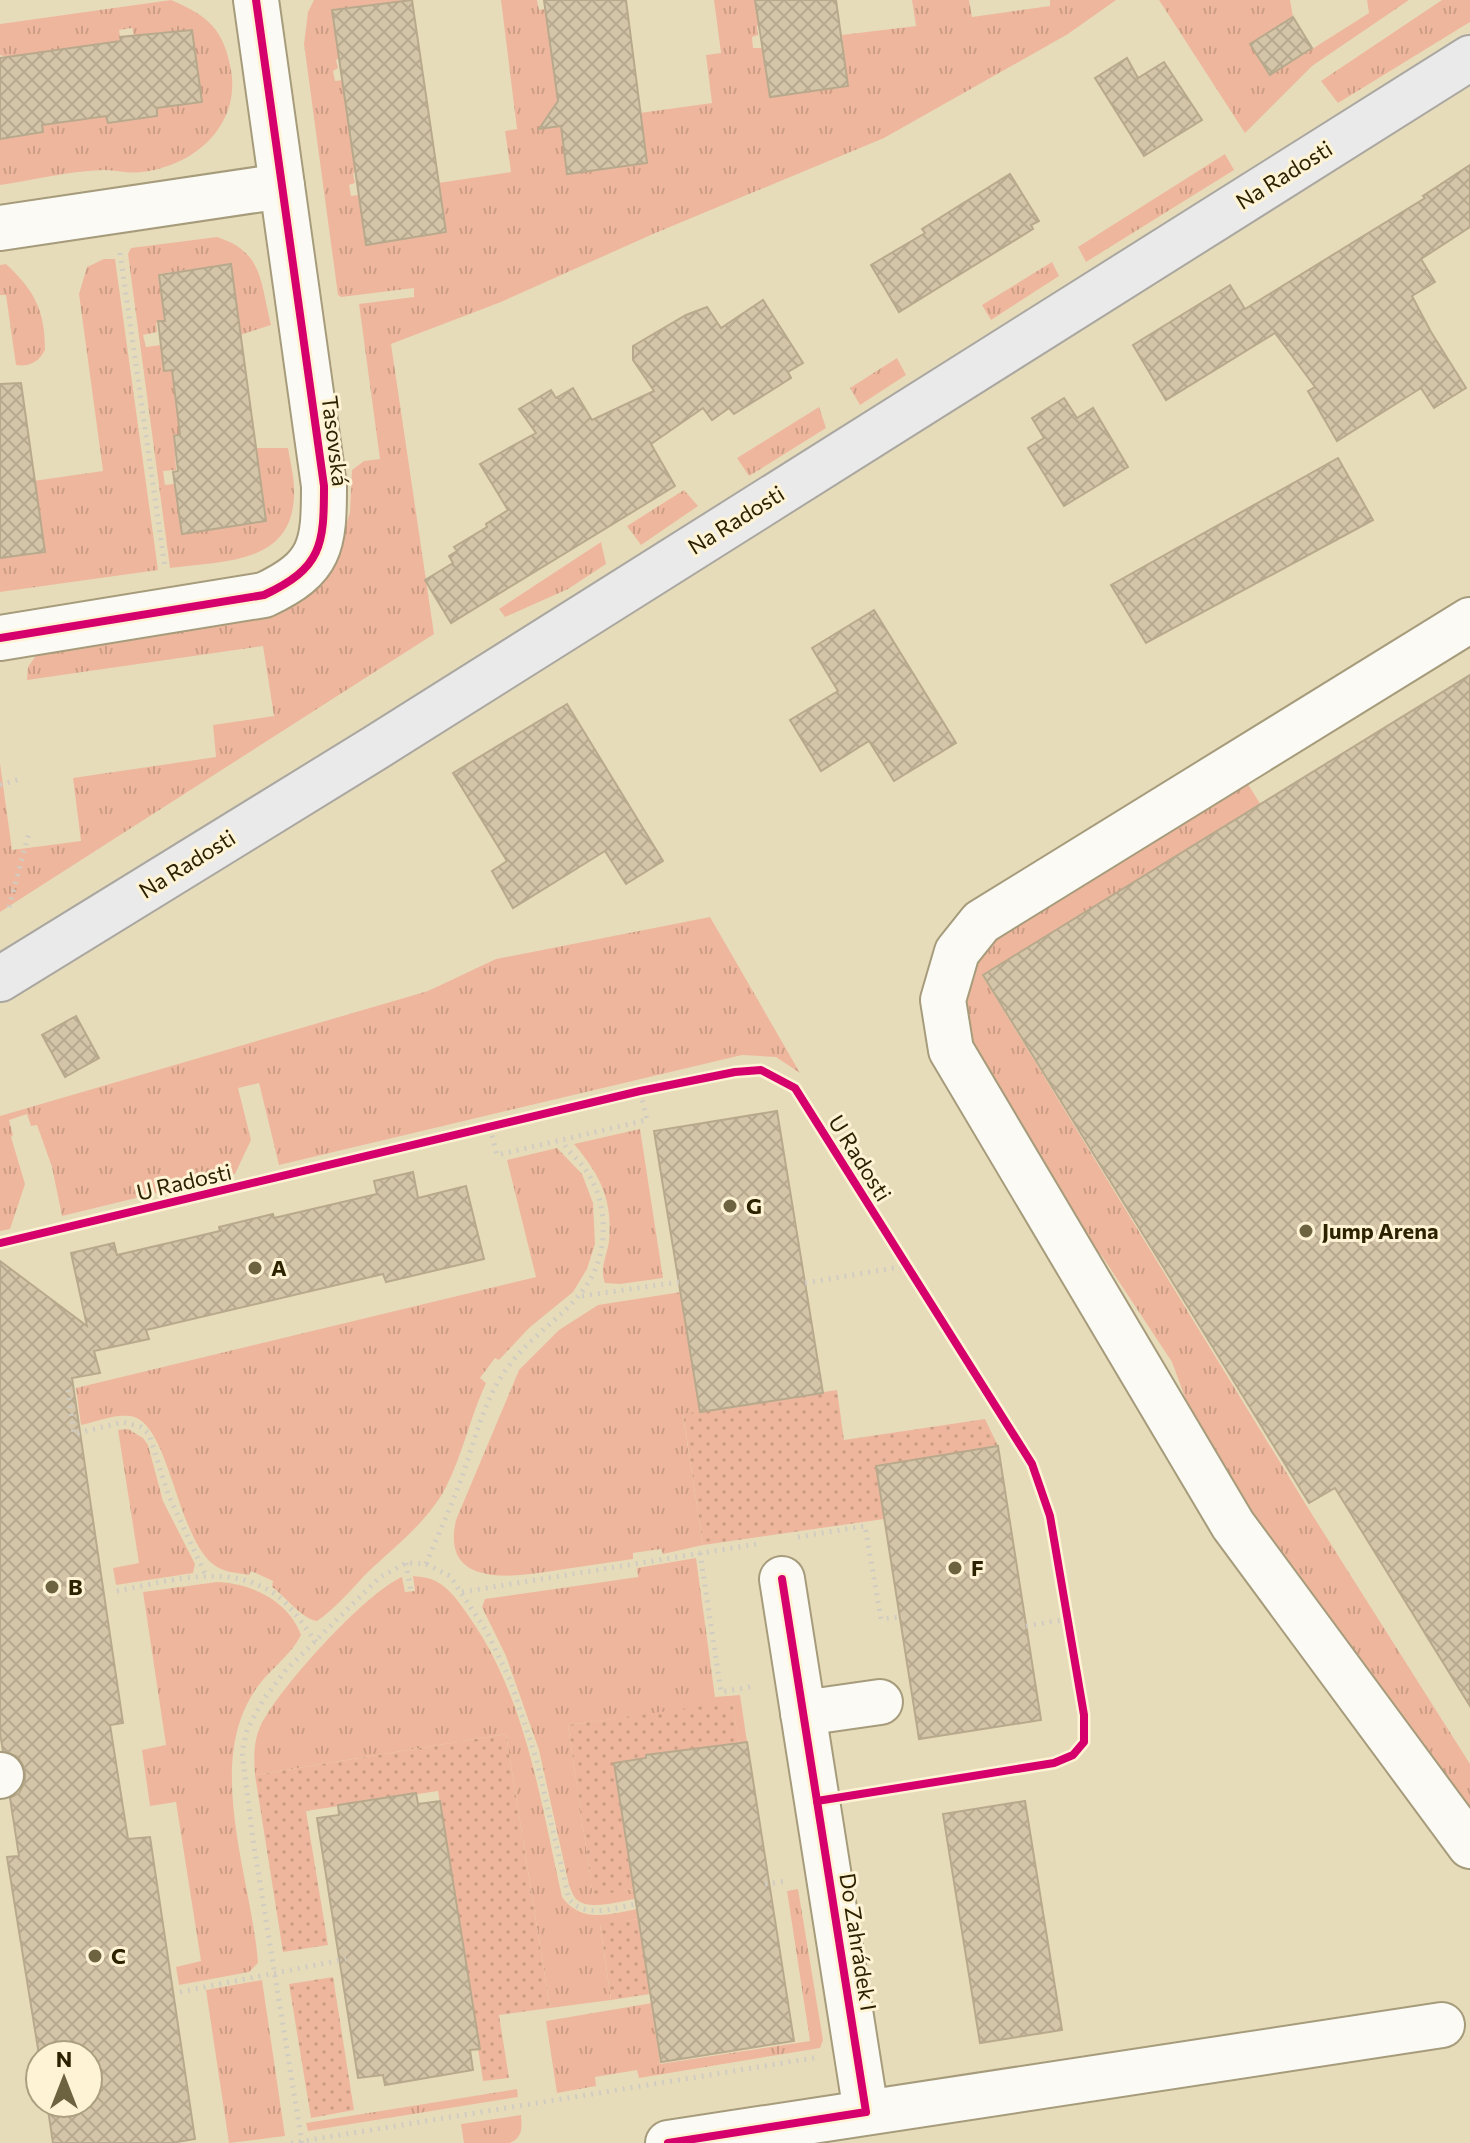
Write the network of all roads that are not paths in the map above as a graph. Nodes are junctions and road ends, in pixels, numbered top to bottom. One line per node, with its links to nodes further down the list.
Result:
1 (256, 0): 3 (street, Tasovská)
2 (1470, 58): 7 (main road, Na Radosti)
3 (282, 186): 4 (street); 6 (street, Tasovská)
4 (0, 228)
5 (1470, 620): 11 (street)
6 (0, 638)
7 (0, 979)
8 (777, 1553): 10 (street, Do Zahrádek I)
9 (880, 1702): 10 (street)
10 (803, 1713): 13 (street, Do Zahrádek I)
11 (1470, 1846)
12 (1442, 2025): 13 (street)
13 (866, 2112): 14 (street)
14 (668, 2143)

